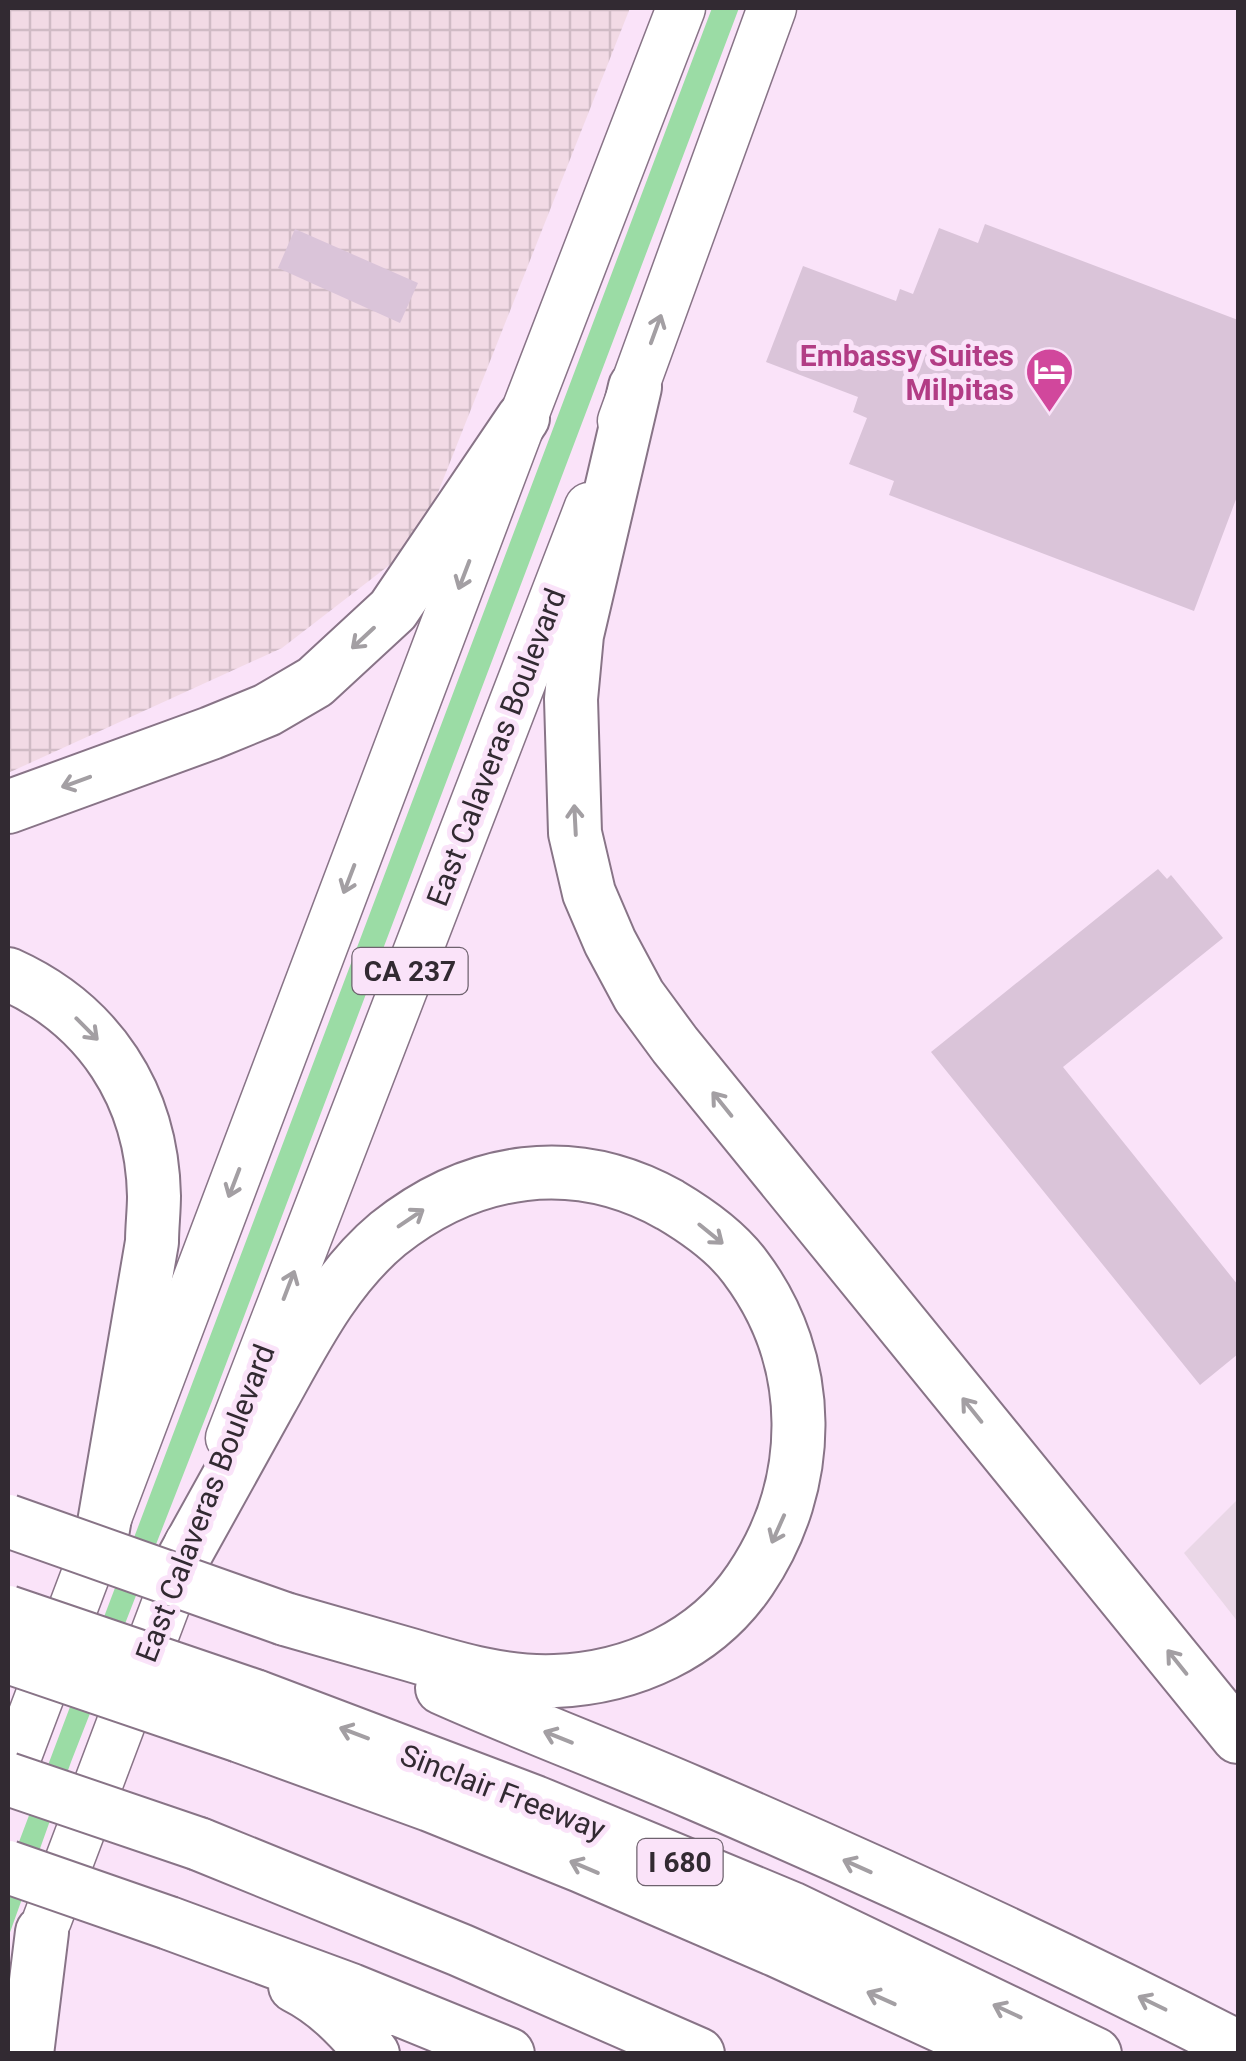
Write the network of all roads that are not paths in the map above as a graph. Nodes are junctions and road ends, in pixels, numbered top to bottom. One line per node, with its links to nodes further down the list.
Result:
1 (681, 8): 4 (highway, CA 237)
2 (772, 8): 3 (highway, East Calaveras Boulevard / CA 237, one-way to 2)
3 (635, 387): 9 (highway, East Calaveras Boulevard / CA 237, one-way to 3); 14 (highway, one-way to 3)
4 (523, 418): 5 (highway, one-way to 5); 8 (highway, CA 237, one-way to 8)
5 (8, 807)
6 (8, 974): 8 (highway, one-way to 8)
7 (8, 1521): 11 (highway, bridge)
8 (103, 1529): 15 (highway, CA 237)
9 (184, 1558): 11 (highway, one-way to 11); 18 (highway, East Calaveras Boulevard / CA 237)
10 (8, 1612): 13 (highway, Sinclair Freeway / I 680, bridge)
11 (285, 1618): 19 (highway, one-way to 11)
12 (8, 1656): 13 (highway, I 680, bridge)
13 (248, 1716): 24 (highway, I 680, one-way to 13); 25 (highway, Sinclair Freeway / I 680, one-way to 13)
14 (1238, 1737)
15 (8, 1780): 23 (highway, bridge)
16 (8, 1867): 17 (highway, bridge)
17 (169, 1923): 21 (highway); 22 (highway)
18 (42, 1932): 20 (highway)
19 (1238, 2047)
20 (27, 2054)
21 (373, 2054)
22 (508, 2054)
23 (698, 2054)
24 (1002, 2054)
25 (1095, 2054)

